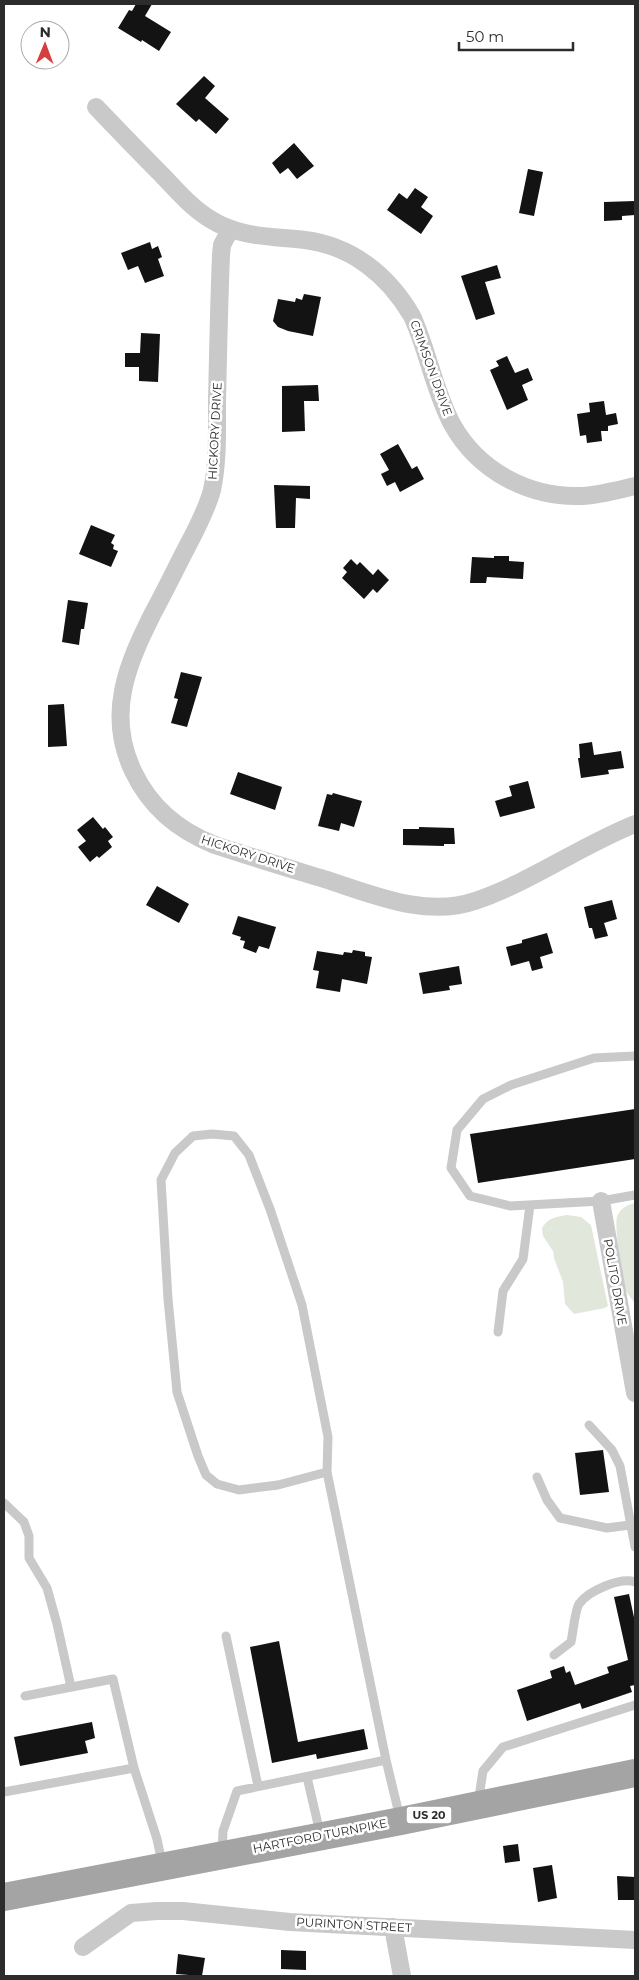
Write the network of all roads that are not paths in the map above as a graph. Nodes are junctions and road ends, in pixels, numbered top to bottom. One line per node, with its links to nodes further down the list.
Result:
1 (96, 107): 2 (street, CRIMSON DRIVE)
2 (230, 230): 3 (street, CRIMSON DRIVE); 4 (street, HICKORY DRIVE)
3 (635, 486)
4 (635, 824)
5 (635, 1056): 8 (lane)
6 (635, 1196): 7 (lane)
7 (601, 1201): 8 (lane); 10 (street, POLITO DRIVE)
8 (530, 1205): 9 (lane)
9 (498, 1332)
10 (635, 1393)
11 (590, 1425): 15 (lane)
12 (327, 1472): 12 (lane); 23 (lane)
13 (537, 1477): 15 (lane)
14 (4, 1503): 20 (lane)
15 (630, 1525): 16 (lane)
16 (635, 1547)
17 (635, 1582): 19 (lane)
18 (226, 1636): 27 (lane)
19 (554, 1655)
20 (70, 1687): 21 (lane); 24 (lane)
21 (25, 1696)
22 (635, 1705): 29 (lane)
23 (386, 1760): 26 (lane); 30 (lane)
24 (134, 1768): 28 (lane); 33 (lane)
25 (635, 1773): 29 (main road, HARTFORD TURNPIKE / US 20)
26 (307, 1776): 27 (lane); 31 (lane)
27 (258, 1786): 32 (lane)
28 (4, 1792)
29 (477, 1806): 30 (main road, HARTFORD TURNPIKE / US 20)
30 (401, 1821): 31 (main road, HARTFORD TURNPIKE / US 20)
31 (321, 1836): 32 (main road, HARTFORD TURNPIKE / US 20)
32 (222, 1854): 33 (main road, HARTFORD TURNPIKE / US 20)
33 (162, 1866): 34 (main road, HARTFORD TURNPIKE / US 20)
34 (4, 1897)
35 (393, 1927): 36 (street, PURINTON STREET); 37 (street, PURINTON STREET); 38 (street)
36 (635, 1940)
37 (84, 1947)
38 (402, 1976)

